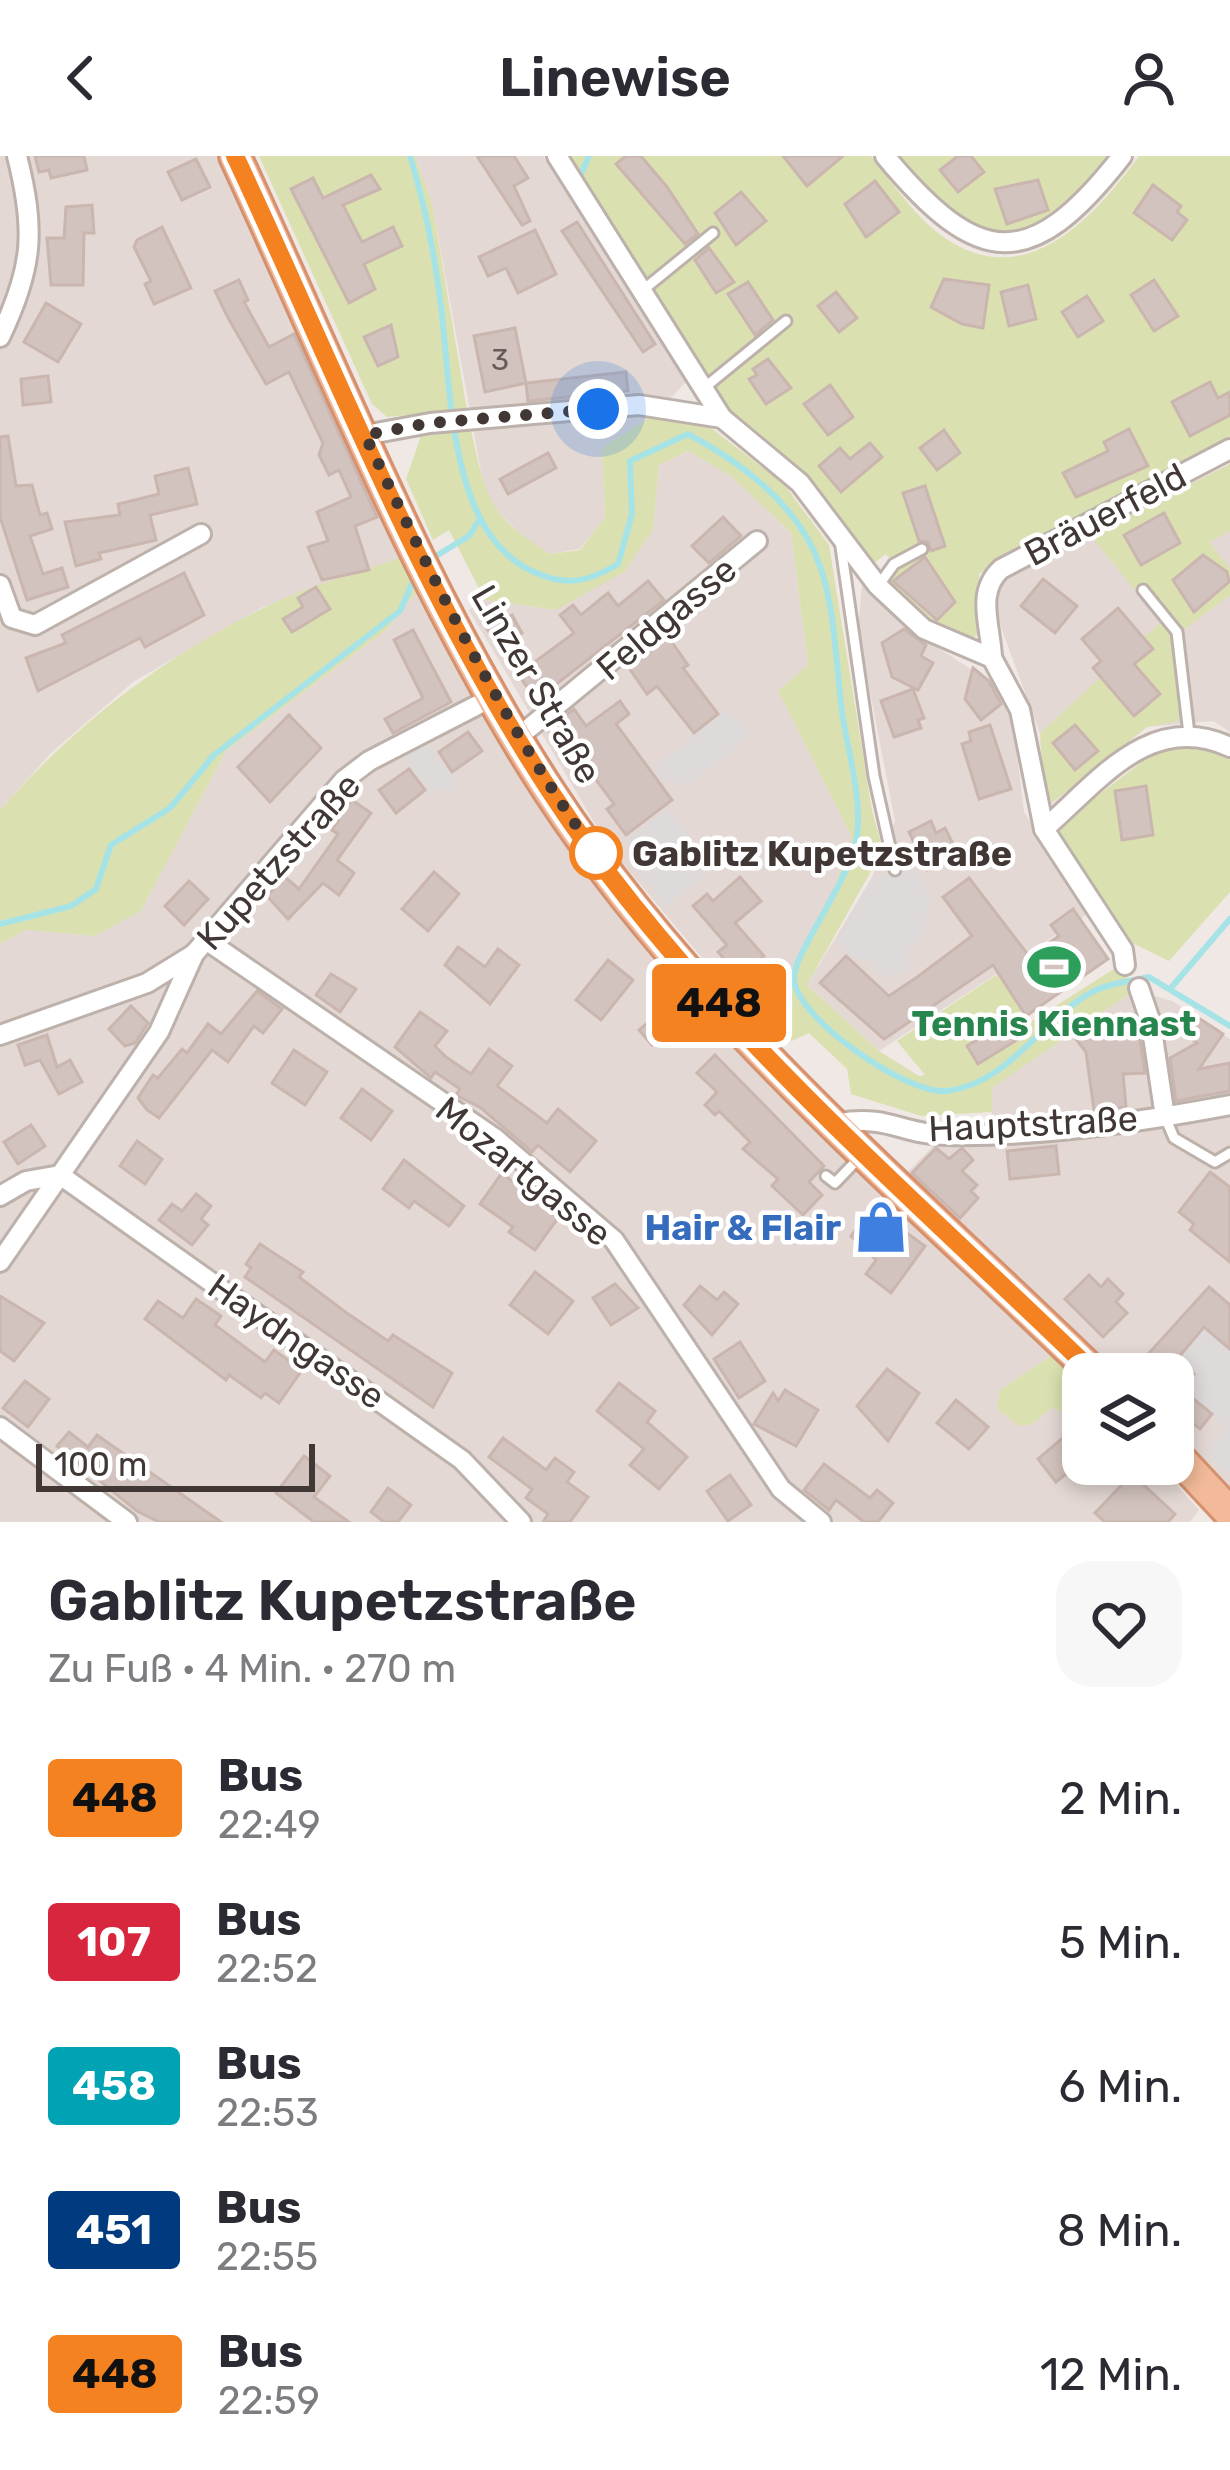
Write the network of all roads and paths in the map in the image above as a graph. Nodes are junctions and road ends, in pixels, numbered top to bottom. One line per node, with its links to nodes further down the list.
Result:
1 (17, 156): 9 (street)
2 (235, 156): 13 (main road, Linzer Straße)
3 (557, 156): 7 (street)
4 (886, 156): 5 (street)
5 (1122, 156)
6 (713, 233): 7 (lane)
7 (643, 290): 10 (street)
8 (787, 321): 10 (lane)
9 (0, 338)
10 (704, 388): 11 (street); 12 (street)
11 (680, 408): 12 (street); 13 (street)
12 (722, 418): 16 (street)
13 (365, 435): 23 (main road, Linzer Straße)
14 (1230, 449): 22 (street, Bräuerfeld)
15 (201, 534): 19 (street)
16 (839, 535): 20 (street); 28 (lane)
17 (757, 541): 25 (street, Feldgasse)
18 (922, 549): 20 (lane)
19 (0, 585)
20 (878, 586): 22 (street)
21 (1143, 590): 24 (lane)
22 (992, 658): 27 (street)
23 (493, 697): 25 (main road, Linzer Straße); 29 (street, Kupetzstraße)
24 (1190, 734): 26 (street); 27 (street)
25 (517, 738): 35 (main road, Linzer Straße)
26 (1230, 747)
27 (1043, 829): 30 (street)
28 (895, 870)
29 (200, 947): 32 (street); 38 (street, Kupetzstraße); 48 (street, Mozartgasse)
30 (1125, 965)
31 (1139, 988): 34 (street)
32 (0, 1035)
33 (1230, 1105): 34 (street, Hauptstraße)
34 (1165, 1117): 35 (street, Hauptstraße); 37 (lane)
35 (838, 1123): 36 (main road, Linzer Straße)
36 (866, 1151): 39 (lane); 42 (main road, Linzer Straße)
37 (1230, 1153)
38 (60, 1175): 40 (street); 41 (street, Kupetzstraße); 47 (street, Haydngasse)
39 (826, 1176)
40 (0, 1196)
41 (0, 1262)
42 (1073, 1353)
43 (0, 1427): 46 (street)
44 (1194, 1474): 45 (main road)
45 (1230, 1513)
46 (127, 1522)
47 (521, 1522)
48 (821, 1522)

